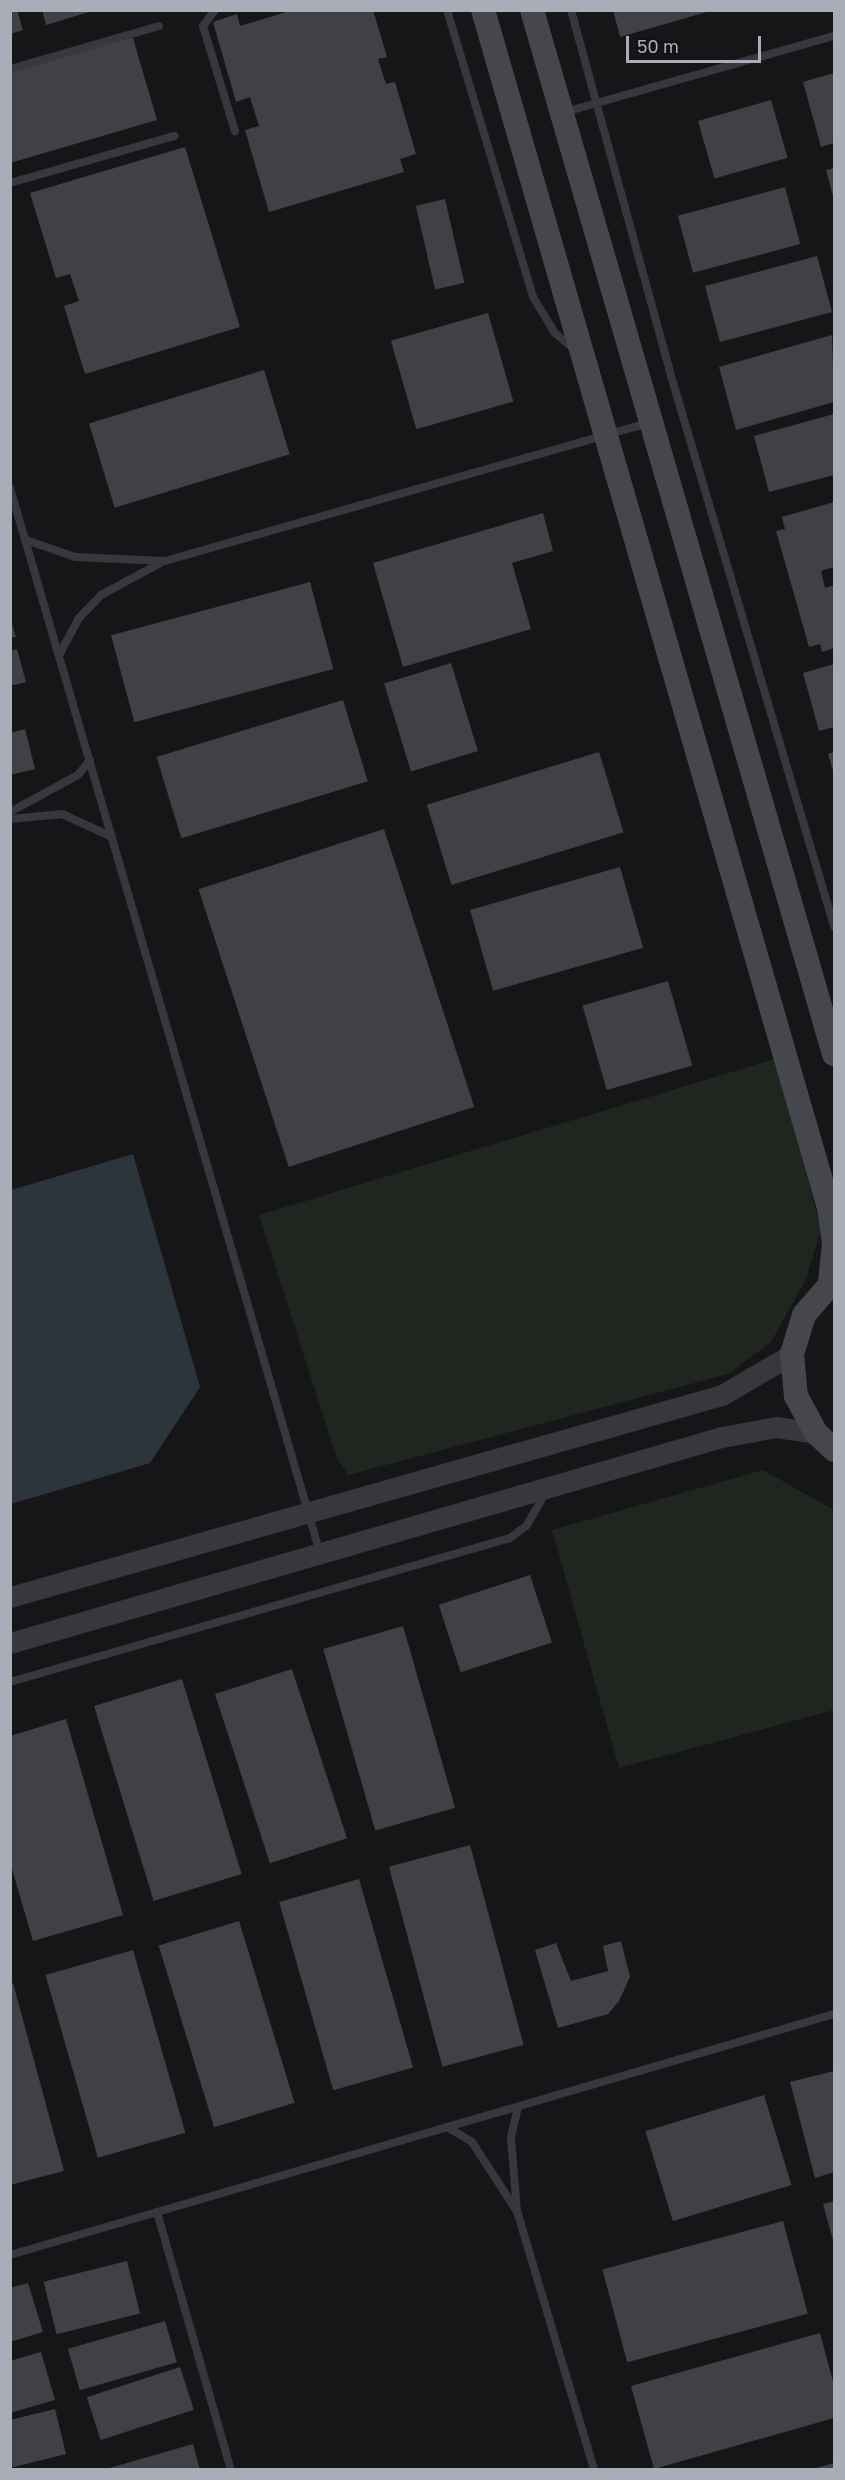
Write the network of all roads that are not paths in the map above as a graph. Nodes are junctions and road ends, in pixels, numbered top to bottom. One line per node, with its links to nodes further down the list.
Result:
1 (215, 10): 11 (lane)
2 (447, 10): 14 (lane)
3 (483, 10): 14 (main road)
4 (532, 10): 10 (main road)
5 (571, 10): 9 (lane)
6 (159, 26): 8 (lane)
7 (834, 36): 9 (lane)
8 (10, 69)
9 (598, 102): 10 (lane); 25 (lane)
10 (561, 112): 15 (main road)
11 (235, 131)
12 (174, 136): 13 (lane)
13 (10, 183)
14 (586, 358): 16 (main road)
15 (651, 422): 16 (lane); 26 (main road)
16 (609, 434): 19 (lane); 27 (main road)
17 (10, 488): 18 (lane)
18 (26, 540): 19 (lane); 20 (lane)
19 (165, 561): 20 (lane)
20 (60, 655): 21 (lane)
21 (90, 760): 22 (lane); 24 (lane)
22 (10, 812)
23 (10, 819): 24 (lane)
24 (112, 837): 32 (lane)
25 (834, 926)
26 (834, 1054)
27 (832, 1281): 28 (main road)
28 (792, 1354): 29 (main road); 32 (street)
29 (816, 1433): 30 (main road); 31 (street)
30 (834, 1450)
31 (549, 1487): 33 (street); 36 (lane)
32 (308, 1512): 33 (lane); 34 (street)
33 (320, 1553): 35 (street)
34 (10, 1597)
35 (10, 1643)
36 (10, 1682)
37 (834, 2014): 38 (lane)
38 (518, 2107): 39 (lane); 40 (lane)
39 (447, 2127): 40 (lane); 41 (lane)
40 (517, 2211): 44 (lane)
41 (157, 2212): 42 (lane); 43 (lane)
42 (10, 2255)
43 (231, 2469)
44 (594, 2469)

